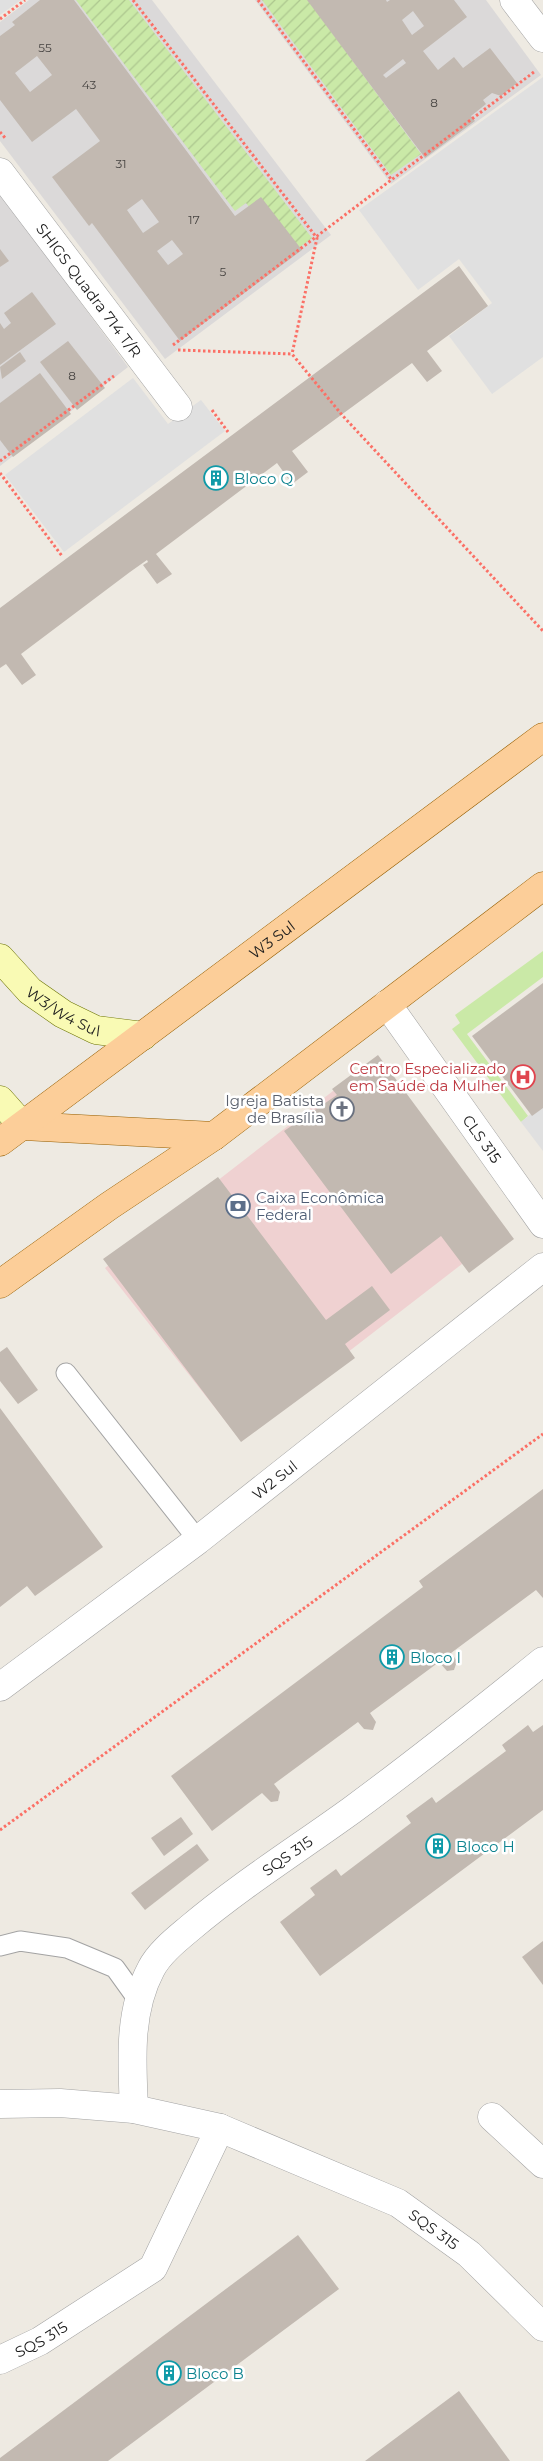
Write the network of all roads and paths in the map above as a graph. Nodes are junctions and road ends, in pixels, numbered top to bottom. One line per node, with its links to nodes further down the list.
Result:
1 (25, 0): 5 (path)
2 (133, 0): 12 (path)
3 (258, 0): 11 (path)
4 (514, 0): 6 (street)
5 (0, 19)
6 (543, 38)
7 (529, 66): 11 (path)
8 (0, 132): 9 (path)
9 (12, 147)
10 (0, 172): 15 (street, SHIGS Quadra 714 T/R)
11 (390, 179): 12 (path)
12 (317, 238): 13 (path); 13 (path)
13 (292, 354): 19 (path)
14 (115, 374): 16 (path)
15 (178, 407)
16 (0, 461)
17 (0, 473): 18 (path)
18 (62, 556)
19 (543, 631)
20 (543, 737): 24 (main road, W3 Sul)
21 (543, 886): 23 (main road)
22 (0, 958): 24 (main road, W3/W4 Sul)
23 (388, 1004): 27 (main road); 29 (street, CLS 315)
24 (143, 1036): 26 (main road, W3 Sul)
25 (0, 1100): 26 (main road)
26 (23, 1126): 27 (main road); 28 (main road, W3 Sul)
27 (214, 1136): 31 (main road)
28 (0, 1142)
29 (543, 1224)
30 (543, 1267): 34 (street, W2 Sul)
31 (0, 1284)
32 (66, 1373): 34 (lane)
33 (543, 1434): 37 (path)
34 (198, 1540): 36 (street, W2 Sul)
35 (543, 1661): 39 (street, SQS 315)
36 (0, 1687)
37 (0, 1830)
38 (0, 1946): 39 (lane)
39 (138, 2000): 41 (street, SQS 315)
40 (0, 2104): 41 (street, SQS 315)
41 (134, 2109): 43 (street, SQS 315)
42 (492, 2117): 44 (street)
43 (220, 2128): 45 (street, SQS 315); 46 (street, SQS 315)
44 (543, 2164)
45 (543, 2327)
46 (0, 2360)

